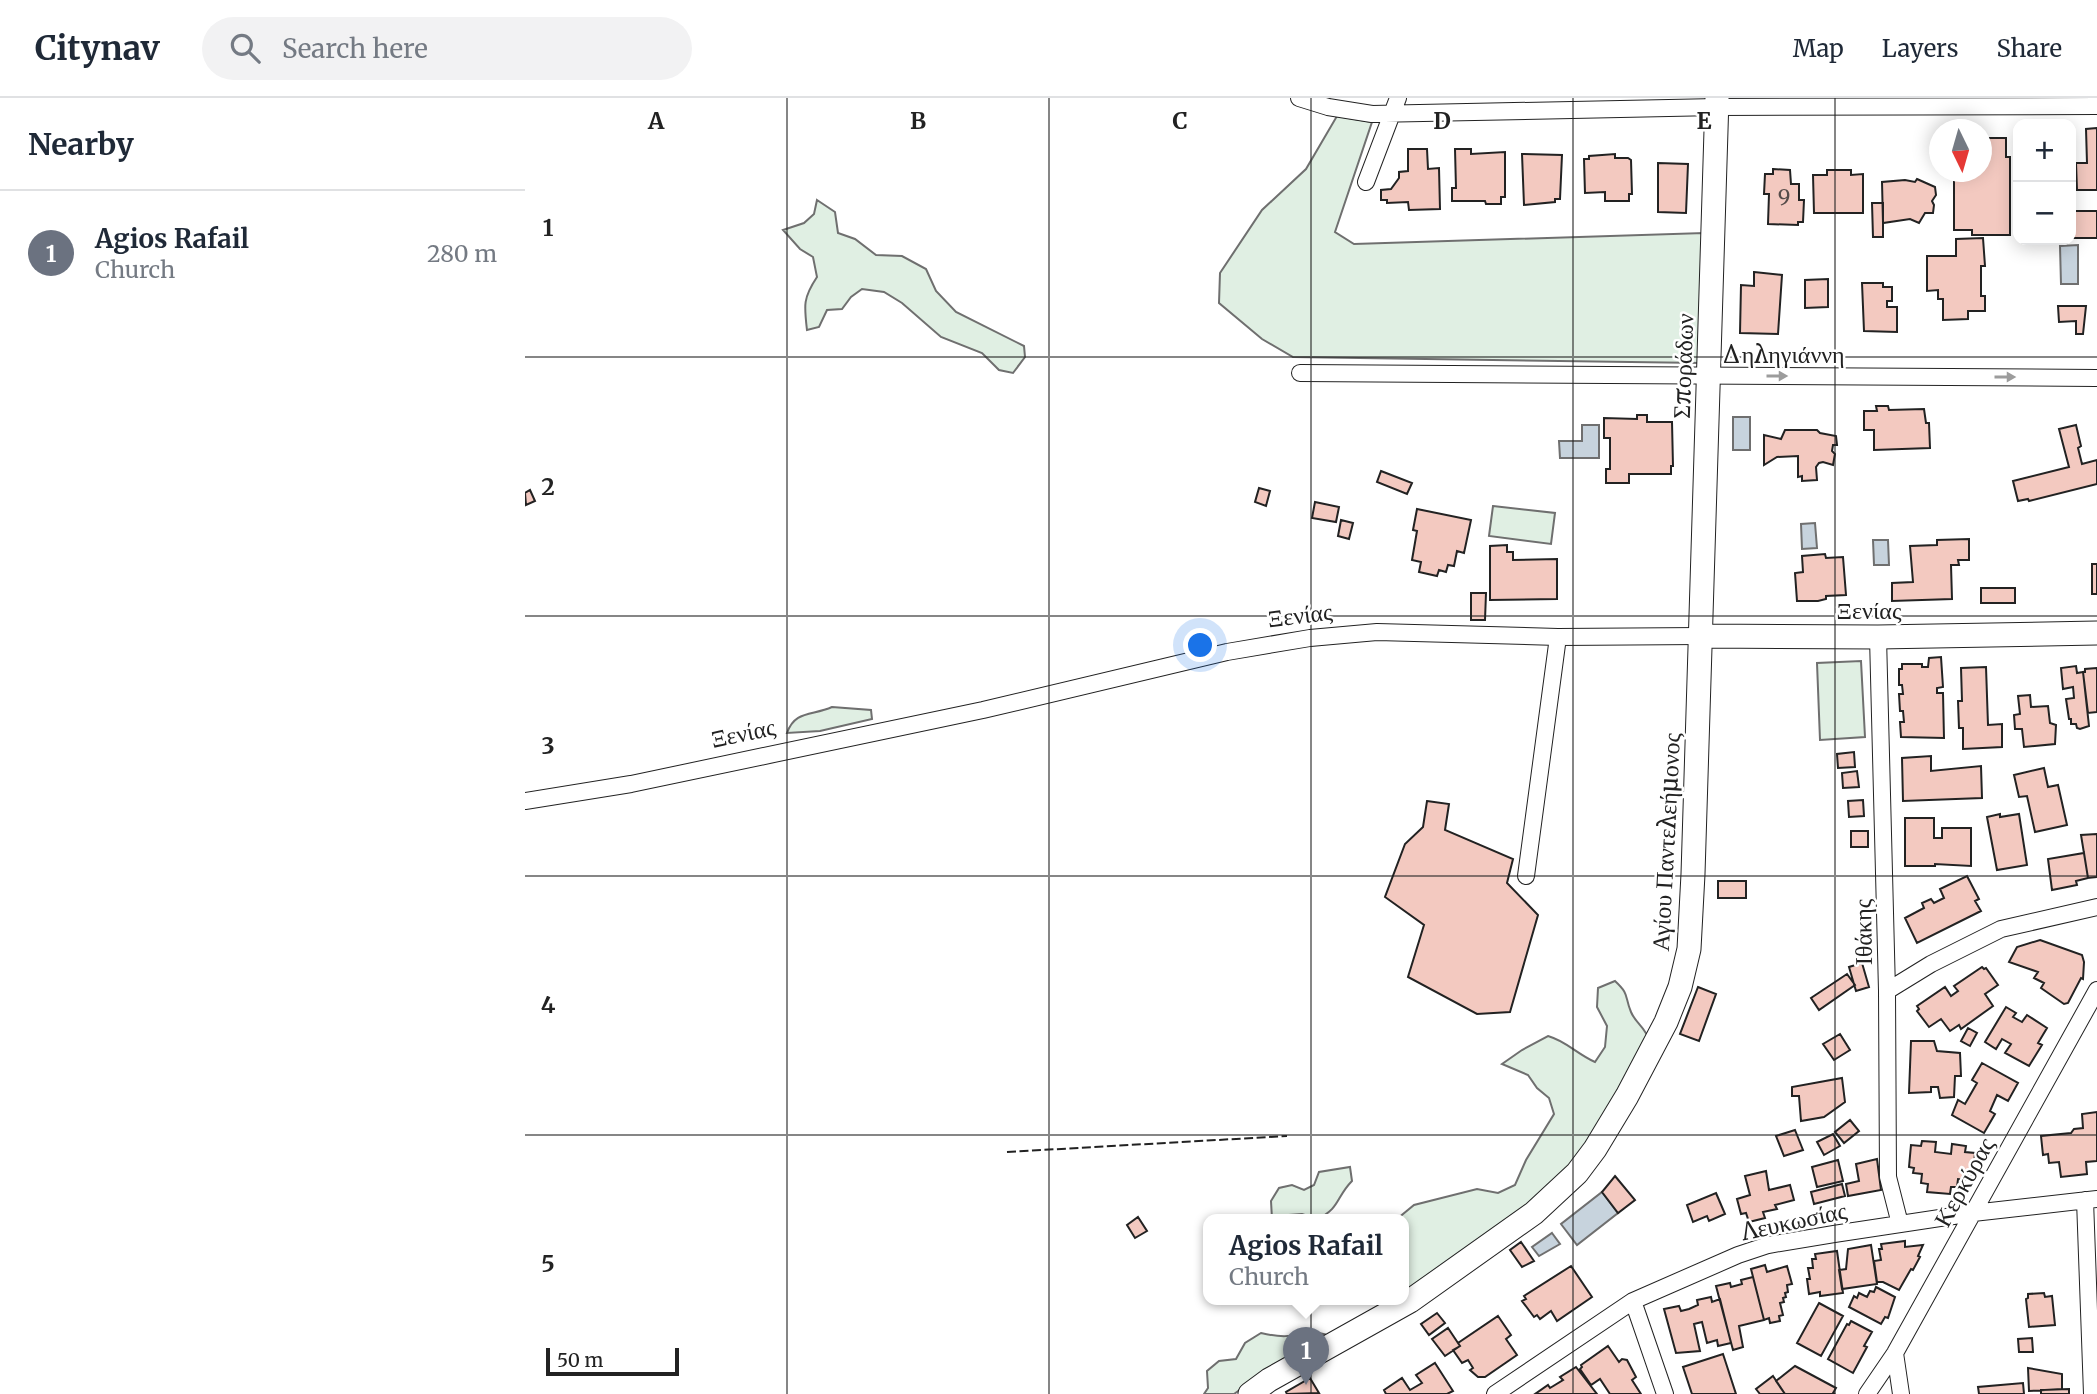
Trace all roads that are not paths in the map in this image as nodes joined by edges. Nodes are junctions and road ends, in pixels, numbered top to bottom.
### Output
1 (1299, 98) edge
2 (1398, 98) edge
3 (1717, 102) edge
4 (2097, 106) edge
5 (1392, 114) junction
6 (1366, 182) dead end
7 (1300, 373) dead end
8 (1709, 376) junction
9 (2097, 378) edge
10 (2097, 632) edge
11 (1701, 636) junction
12 (1558, 637) junction
13 (1878, 637) junction
14 (525, 801) edge
15 (1526, 876) dead end
16 (2097, 907) edge
17 (2097, 990) edge
18 (1887, 991) junction
19 (2091, 1200) edge
20 (1973, 1213) junction
21 (1900, 1224) junction
22 (1633, 1301) junction
23 (1409, 1302) edge
24 (1403, 1305) edge
25 (1895, 1353) junction
26 (1250, 1394) edge
27 (1495, 1394) edge
28 (1665, 1394) edge
29 (1867, 1394) edge
30 (1901, 1394) edge
31 (2092, 1394) edge

1 - 5 street
2 - 5 street
3 - 4 street
3 - 5 street
3 - 8 street, Σποράδων
5 - 6 street
7 - 8 street, Δηληγιάννη
8 -> 9 street, Δηληγιάννη
8 - 11 street, Σποράδων
10 - 13 street, Ξενίας
11 - 12 street, Ξενίας
11 - 13 street, Ξενίας
11 - 23 street, Αγίου Παντελεήμονος
12 - 14 street, Ξενίας
12 - 15 street
13 - 18 street, Ιθάκης
16 - 18 street
17 - 20 street, Κερκύρας
18 - 21 street, Ιθάκης
19 - 20 street, Λευκωσίας
19 - 31 street
20 - 21 street, Λευκωσίας
20 - 25 street, Κερκύρας
21 - 22 street, Λευκωσίας
22 - 27 street, Λευκωσίας
22 - 28 street
24 - 26 street, Αγίου Παντελεήμονος
25 - 29 street, Κερκύρας
25 - 30 street

